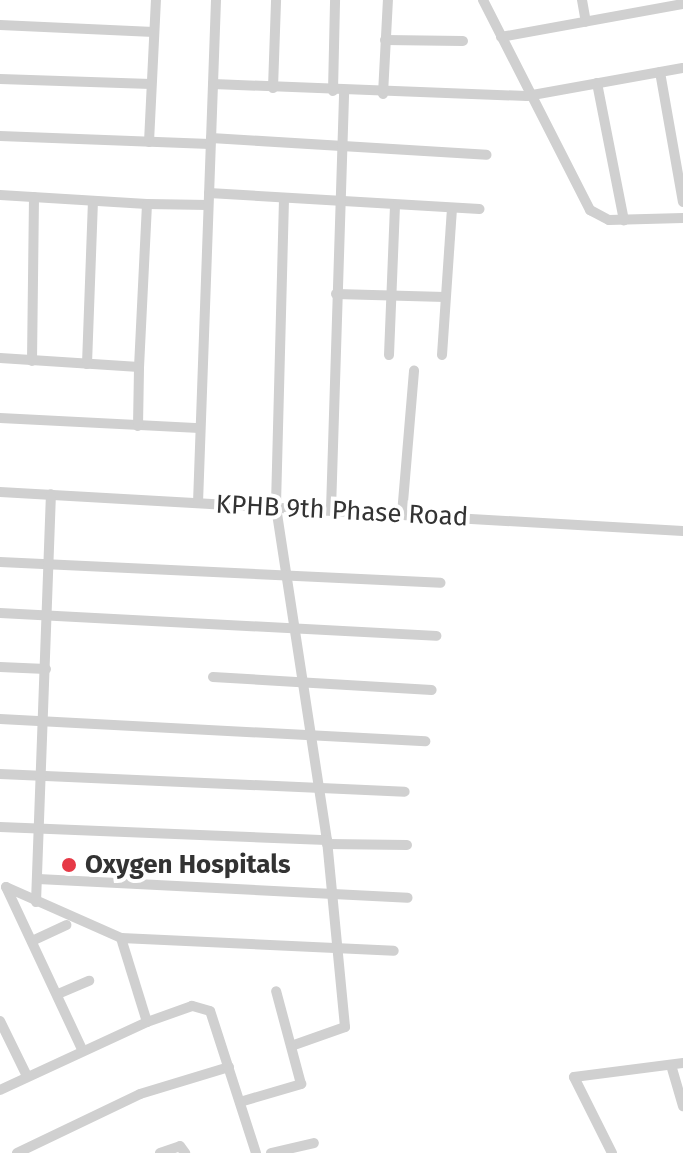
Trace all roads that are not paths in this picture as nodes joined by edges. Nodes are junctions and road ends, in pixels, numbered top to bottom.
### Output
1 (156, 0) edge
2 (216, 0) edge
3 (276, 0) edge
4 (335, 0) edge
5 (388, 0) edge
6 (483, 0) edge
7 (582, 0) edge
8 (683, 4) edge
9 (586, 22) junction
10 (0, 25) edge
11 (154, 32) junction
12 (501, 37) junction
13 (385, 40) junction
14 (463, 41) dead end
15 (683, 68) edge
16 (660, 72) junction
17 (0, 79) edge
18 (597, 83) junction
19 (151, 84) junction
20 (213, 84) junction
21 (273, 88) junction
22 (338, 92) junction
23 (383, 94) junction
24 (527, 96) junction
25 (0, 136) edge
26 (210, 141) junction
27 (149, 142) junction
28 (341, 147) junction
29 (486, 155) dead end
30 (0, 195) edge
31 (34, 197) junction
32 (208, 199) junction
33 (284, 199) junction
34 (93, 201) junction
35 (339, 202) junction
36 (683, 202) edge
37 (147, 204) junction
38 (395, 206) junction
39 (452, 208) junction
40 (480, 209) dead end
41 (683, 218) edge
42 (624, 220) junction
43 (336, 294) junction
44 (390, 296) junction
45 (445, 297) junction
46 (389, 355) dead end
47 (442, 355) dead end
48 (0, 358) edge
49 (32, 361) junction
50 (87, 364) junction
51 (139, 367) junction
52 (414, 370) dead end
53 (0, 418) edge
54 (138, 426) junction
55 (200, 428) junction
56 (0, 492) edge
57 (51, 494) junction
58 (198, 503) junction
59 (276, 507) junction
60 (331, 510) junction
61 (402, 514) junction
62 (683, 531) edge
63 (0, 562) edge
64 (48, 564) junction
65 (283, 577) junction
66 (441, 583) dead end
67 (0, 613) edge
68 (47, 616) junction
69 (294, 630) junction
70 (436, 636) dead end
71 (0, 667) edge
72 (46, 669) junction
73 (213, 677) dead end
74 (299, 683) junction
75 (432, 690) dead end
76 (0, 719) edge
77 (45, 721) junction
78 (308, 732) junction
79 (425, 741) dead end
80 (0, 774) edge
81 (43, 776) junction
82 (317, 786) junction
83 (405, 792) dead end
84 (0, 827) edge
85 (41, 827) junction
86 (327, 842) junction
87 (407, 845) dead end
88 (38, 879) junction
89 (3, 886) edge
90 (331, 893) junction
91 (408, 898) dead end
92 (36, 902) junction
93 (66, 925) dead end
94 (121, 938) junction
95 (32, 941) junction
96 (338, 947) junction
97 (394, 951) dead end
98 (89, 981) dead end
99 (276, 991) dead end
100 (58, 994) junction
101 (147, 1022) junction
102 (0, 1023) edge
103 (291, 1046) junction
104 (82, 1049) junction
105 (683, 1063) edge
106 (671, 1065) junction
107 (229, 1067) junction
108 (27, 1076) junction
109 (0, 1090) edge
110 (240, 1102) junction
111 (683, 1106) edge
112 (314, 1143) dead end
113 (17, 1153) edge
114 (160, 1153) edge
115 (185, 1153) edge
116 (256, 1153) edge
117 (271, 1153) edge
118 (612, 1153) edge

1 - 11 street
2 - 20 street
3 - 21 street
4 - 22 street
5 - 13 street
6 - 12 street
7 - 9 street
8 - 9 street
9 - 12 street
10 - 11 street
11 - 19 street
12 - 24 street
13 - 14 street
13 - 23 street
15 - 16 street
16 - 18 street
16 - 36 street
17 - 19 street
18 - 24 street
18 - 42 street
19 - 27 street
20 - 21 street
20 - 26 street
21 - 22 street
22 - 23 street
22 - 28 street
23 - 24 street
24 - 42 street
25 - 27 street
26 - 27 street
26 - 28 street
26 - 32 street
28 - 29 street
28 - 35 street
30 - 31 street
31 - 34 street
31 - 49 street
32 - 33 street
32 - 37 street
32 - 55 street
33 - 35 street
33 - 59 street
34 - 37 street
34 - 50 street
35 - 38 street
35 - 43 street
37 - 51 street
38 - 39 street
38 - 44 street
39 - 40 street
39 - 45 street
41 - 42 street
43 - 44 street
43 - 60 street
44 - 45 street
44 - 46 street
45 - 47 street
48 - 49 street
49 - 50 street
50 - 51 street
51 - 54 street
52 - 61 street
53 - 54 street
54 - 55 street
55 - 58 street
56 - 57 street, KPHB 9th Phase Road
57 - 58 street, KPHB 9th Phase Road
57 - 64 street
58 - 59 street, KPHB 9th Phase Road
59 - 60 street, KPHB 9th Phase Road
59 - 65 street
60 - 61 street, KPHB 9th Phase Road
61 - 62 street, KPHB 9th Phase Road
63 - 64 street
64 - 65 street
64 - 68 street
65 - 66 street
65 - 69 street
67 - 68 street
68 - 69 street
68 - 72 street
69 - 70 street
69 - 74 street
71 - 72 street
72 - 77 street
73 - 74 street
74 - 75 street
74 - 78 street
76 - 77 street
77 - 78 street
77 - 81 street
78 - 79 street
78 - 82 street
80 - 81 street
81 - 82 street
81 - 85 street
82 - 83 street
82 - 86 street
84 - 85 street
85 - 86 street
85 - 88 street
86 - 87 street
86 - 90 street
88 - 90 street
88 - 92 street
89 - 92 street
89 - 95 street
90 - 91 street
90 - 96 street
92 - 94 street
93 - 95 street
94 - 96 street
94 - 101 street
95 - 100 street
96 - 97 street
96 - 103 street
98 - 100 street
99 - 103 street
100 - 104 street
101 - 104 street
101 - 107 street
102 - 108 street
103 - 110 street
104 - 108 street
105 - 106 street
106 - 111 street
106 - 118 street
107 - 110 street
107 - 113 street
108 - 109 street
110 - 116 street
112 - 117 street
114 - 115 street

